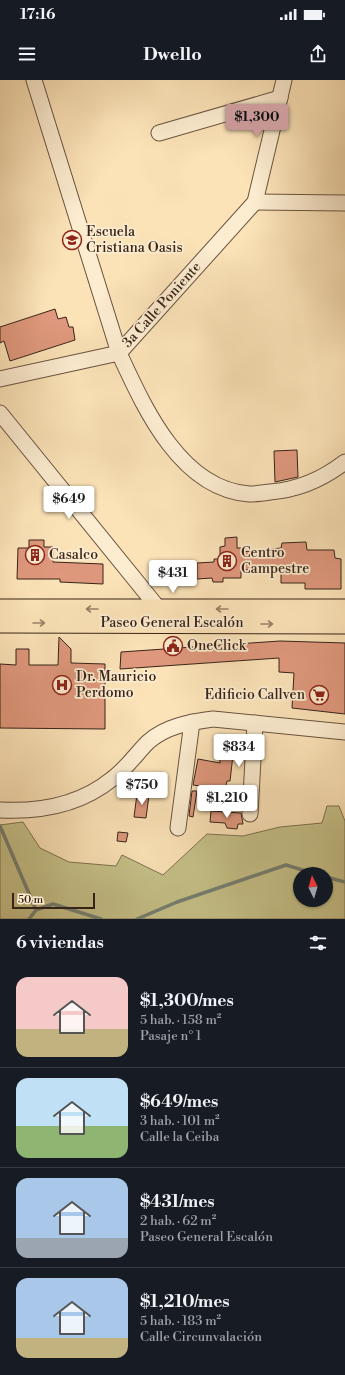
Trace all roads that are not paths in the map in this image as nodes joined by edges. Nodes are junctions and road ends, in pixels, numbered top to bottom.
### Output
1 (34, 80) edge
2 (284, 80) edge
3 (280, 98) junction
4 (159, 133) dead end
5 (255, 202) junction
6 (345, 203) edge
7 (119, 353) junction
8 (0, 379) edge
9 (0, 413) edge
10 (345, 462) edge
11 (0, 609) edge
12 (159, 609) junction
13 (345, 609) edge
14 (0, 622) edge
15 (345, 624) edge
16 (192, 722) junction
17 (255, 723) junction
18 (345, 732) edge
19 (0, 810) edge
20 (250, 814) dead end
21 (178, 828) dead end

1 - 7 street
2 - 3 street
3 - 4 street
3 - 5 street
5 - 6 street
5 - 7 street, 3a Calle Poniente
7 - 8 street, 3a Calle Poniente
7 - 10 street
9 - 12 street
12 -> 11 main road, Paseo General Escalón
13 -> 12 main road, Paseo General Escalón
14 -> 15 main road, Paseo General Escalón
16 - 17 street
16 - 19 street
16 - 21 street
17 - 18 street
17 - 20 street

